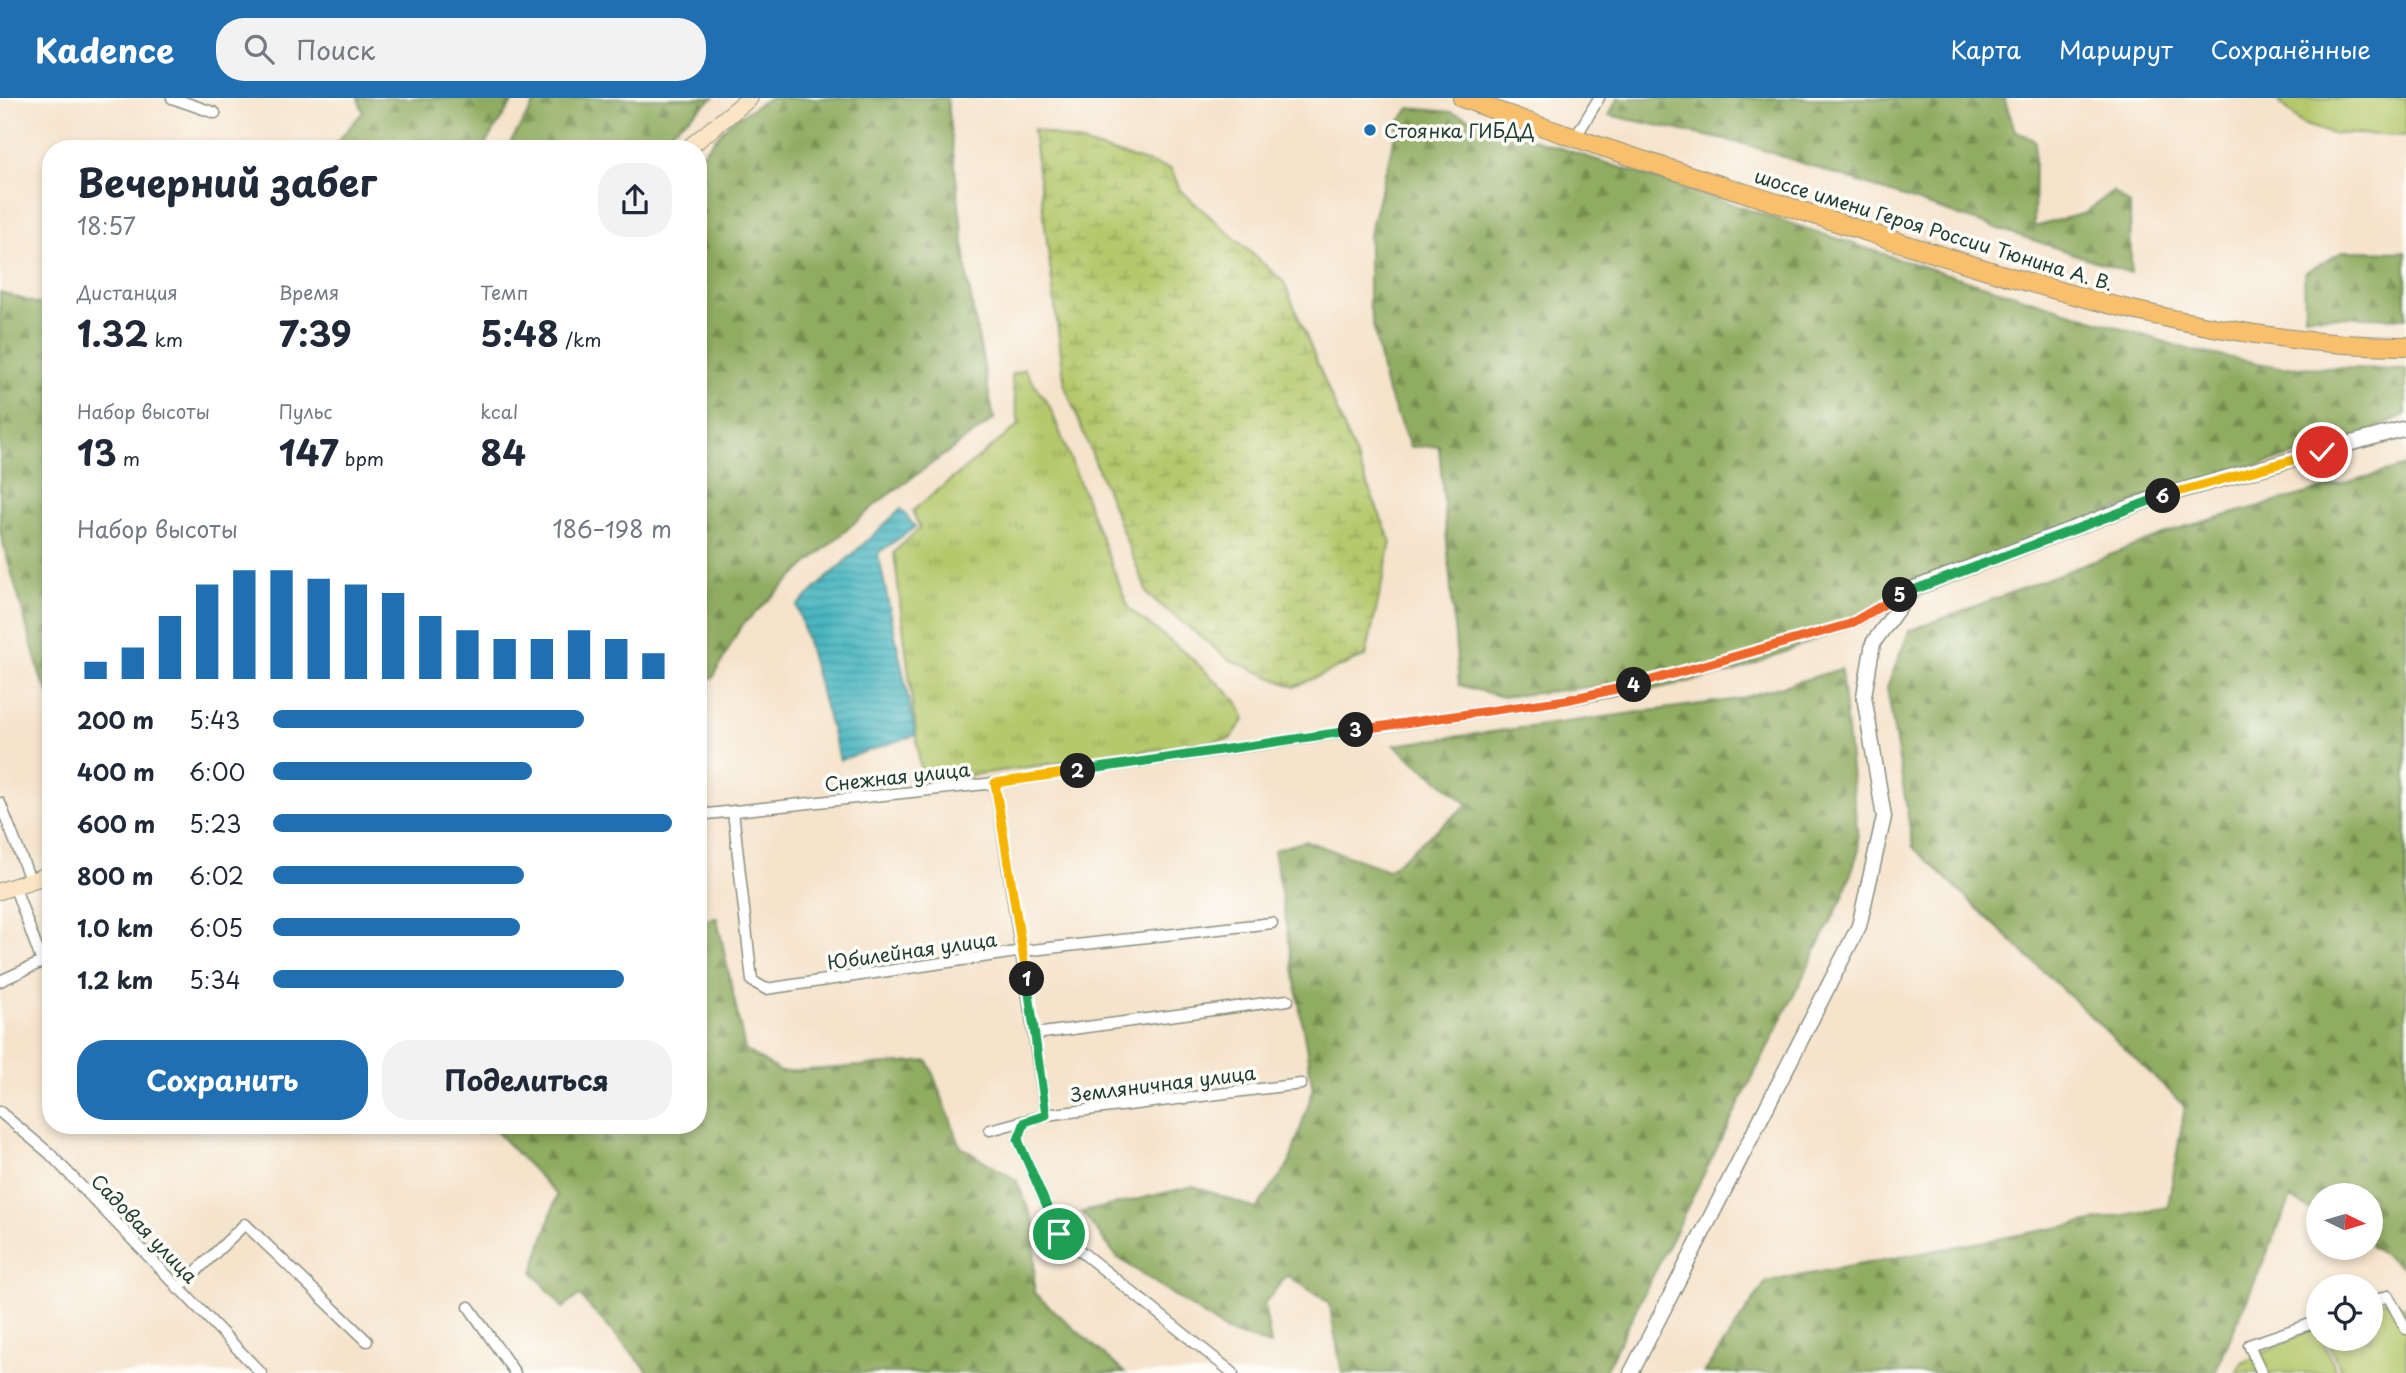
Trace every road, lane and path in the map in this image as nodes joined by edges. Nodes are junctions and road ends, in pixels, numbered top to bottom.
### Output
1 (172, 98) edge
2 (750, 98) edge
3 (1462, 98) edge
4 (1599, 98) edge
5 (215, 113) dead end
6 (1576, 138) junction
7 (698, 140) edge
8 (2406, 346) edge
9 (2406, 428) edge
10 (1912, 589) junction
11 (995, 783) junction
12 (0, 803) edge
13 (733, 811) junction
14 (707, 815) edge
15 (42, 878) edge
16 (31, 882) junction
17 (7, 889) edge
18 (1272, 923) dead end
19 (42, 951) edge
20 (1023, 951) junction
21 (42, 962) edge
22 (0, 981) edge
23 (1288, 1000) dead end
24 (1035, 1034) junction
25 (1301, 1084) dead end
26 (0, 1112) edge
27 (1046, 1115) junction
28 (1025, 1122) junction
29 (990, 1130) dead end
30 (178, 1289) junction
31 (2383, 1298) edge
32 (469, 1307) dead end
33 (2306, 1325) edge
34 (2406, 1329) edge
35 (367, 1341) dead end
36 (261, 1373) edge
37 (515, 1373) edge
38 (1233, 1373) edge
39 (1631, 1373) edge
40 (2262, 1373) edge

1 - 5 street
2 - 7 main road
3 - 6 main road, шоссе имени Героя России Тюнина А. В.
4 - 6 street
6 - 8 main road, шоссе имени Героя России Тюнина А. В.
9 - 10 street
10 - 11 street, Снежная улица
10 - 39 street
11 - 13 street, Снежная улица
11 - 20 street
12 - 16 street
13 - 14 street, Снежная улица
13 - 20 street, Юбилейная улица
15 - 16 main road
16 - 17 main road
17 - 19 street
18 - 20 street, Юбилейная улица
20 - 24 street
21 - 22 street
23 - 24 street
24 - 27 street
25 - 27 street, Земляничная улица
26 - 30 street, Садовая улица
27 - 28 street, Земляничная улица
28 - 29 street, Земляничная улица
28 - 38 street
30 - 35 street
30 - 36 street, Садовая улица
31 - 34 street
32 - 37 street
33 - 40 street

